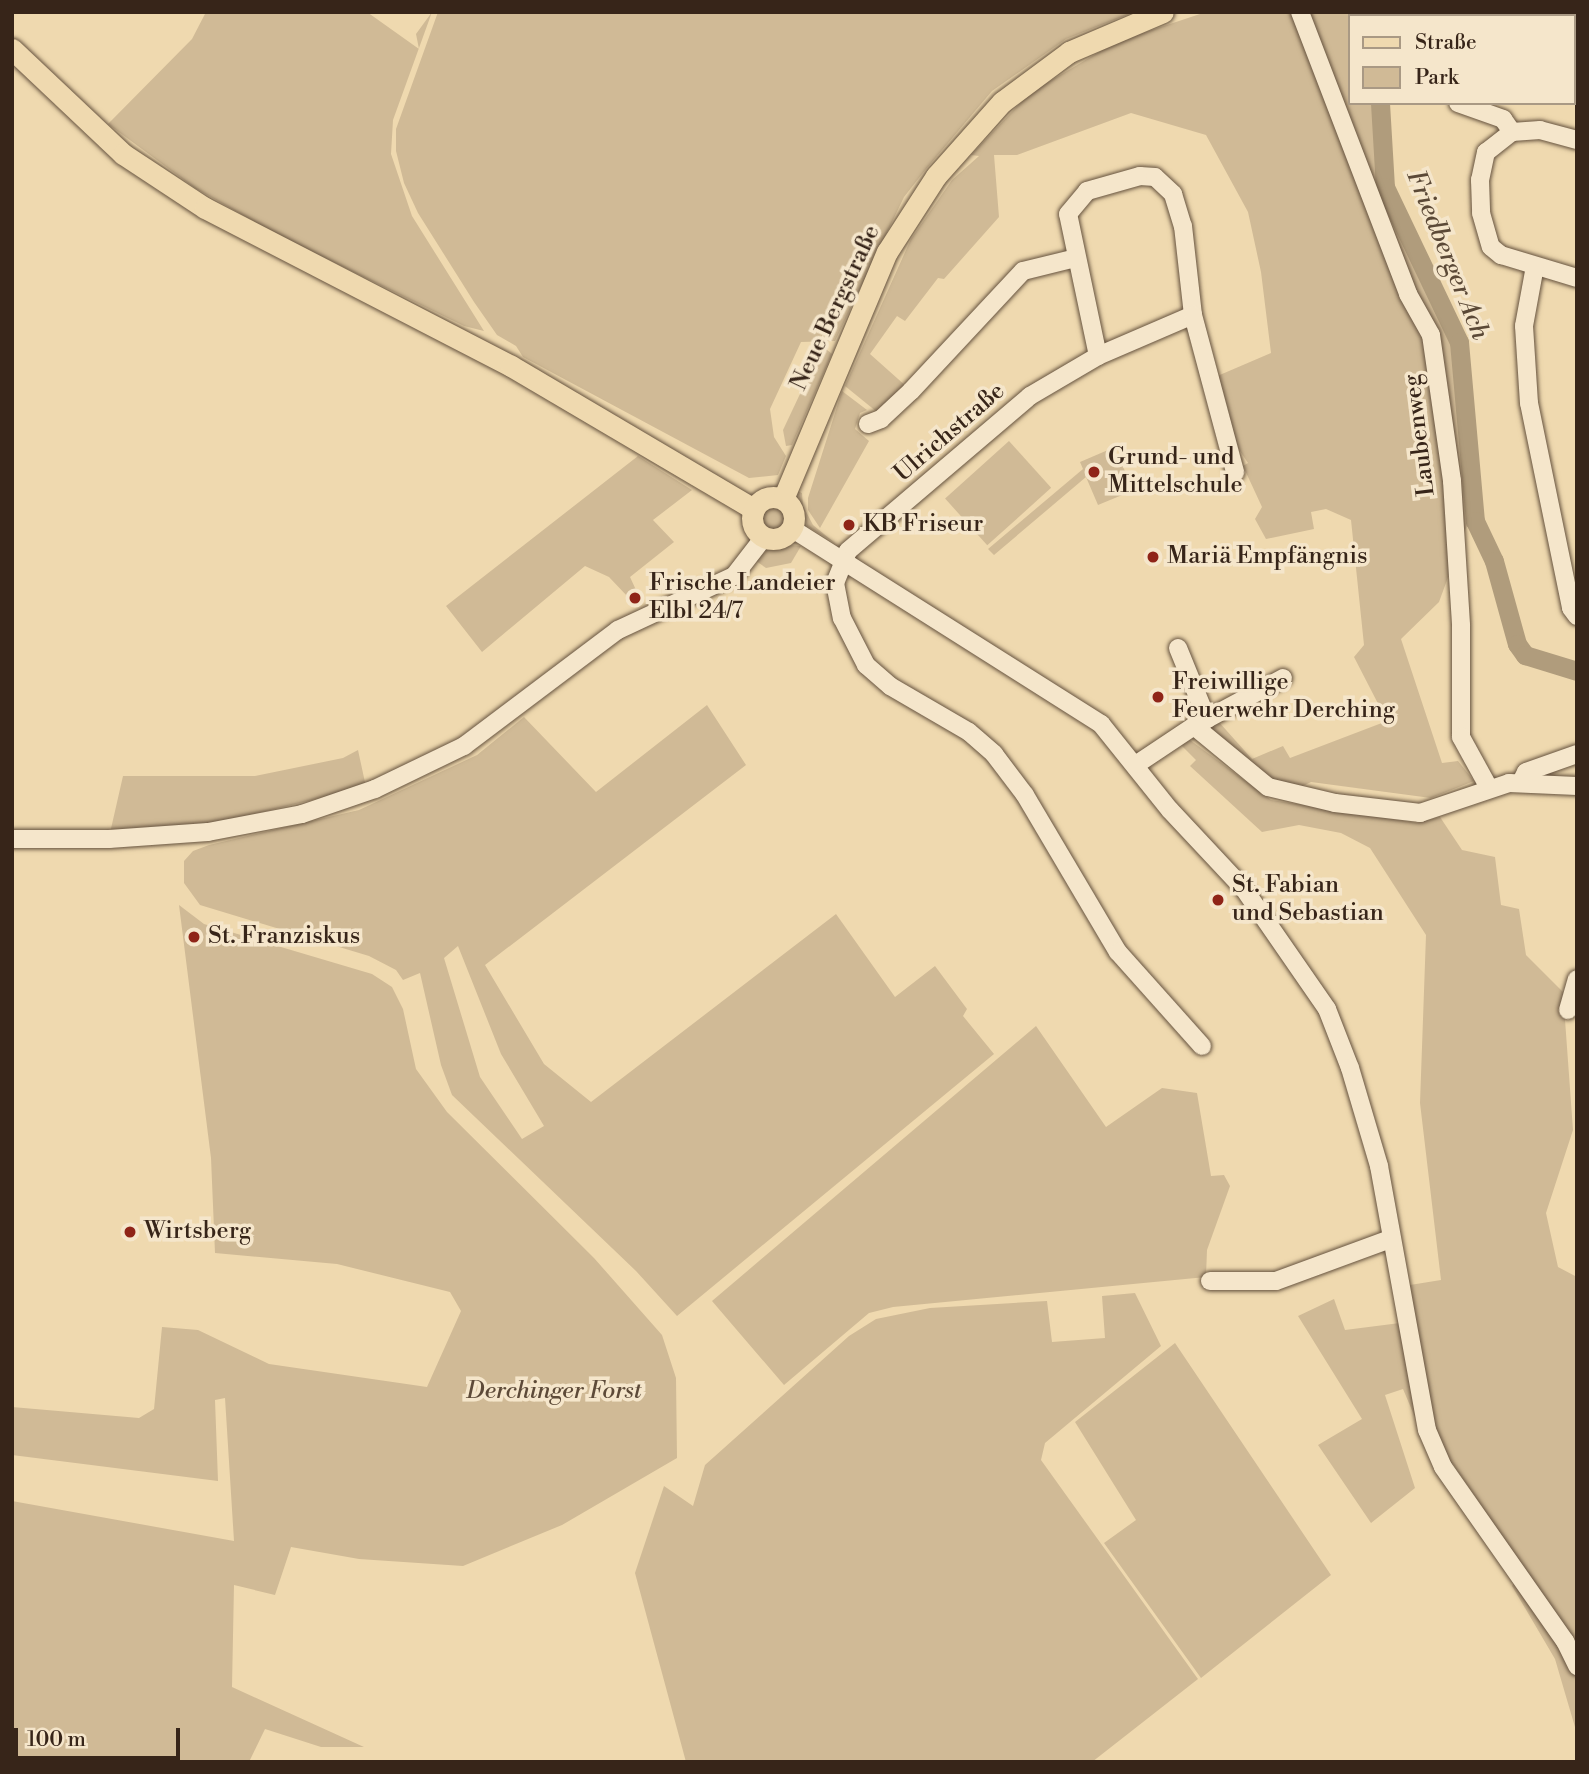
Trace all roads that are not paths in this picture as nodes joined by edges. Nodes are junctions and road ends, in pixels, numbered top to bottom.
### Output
1 (1163, 12) edge
2 (1300, 12) edge
3 (12, 49) edge
4 (1464, 105) edge
5 (1512, 132) junction
6 (1577, 140) edge
7 (1076, 258) junction
8 (1535, 266) junction
9 (1577, 278) edge
10 (1192, 315) junction
11 (1098, 356) junction
12 (868, 424) dead end
13 (1235, 472) dead end
14 (783, 499) junction
15 (754, 509) junction
16 (791, 528) junction
17 (764, 537) junction
18 (843, 559) junction
19 (1577, 616) edge
20 (1178, 648) dead end
21 (1283, 678) dead end
22 (1200, 723) junction
23 (1577, 754) edge
24 (1137, 764) junction
25 (1521, 782) junction
26 (1577, 786) edge
27 (1489, 788) junction
28 (12, 839) edge
29 (1577, 979) edge
30 (1568, 1010) dead end
31 (1202, 1046) dead end
32 (1390, 1239) junction
33 (1210, 1281) dead end
34 (1577, 1666) edge

1 - 14 main road, Neue Bergstraße
2 - 27 street, Laubenweg
3 - 15 main road
4 - 5 street
5 - 6 street
5 - 8 street
7 - 10 street
7 - 11 street
7 - 12 street
8 - 9 street
8 - 19 street
10 - 11 street, Ulrichstraße
10 - 13 street
11 - 18 street, Ulrichstraße
14 - 15 main road
14 - 16 main road
15 - 17 main road
16 - 17 main road
16 - 18 street
17 - 28 street
18 - 24 street
18 - 31 street
20 - 22 street
21 - 22 street
22 - 24 street
22 - 27 street
23 - 25 street
24 - 32 street
25 - 26 street
25 - 27 street
29 - 30 street
32 - 33 street
32 - 34 street

